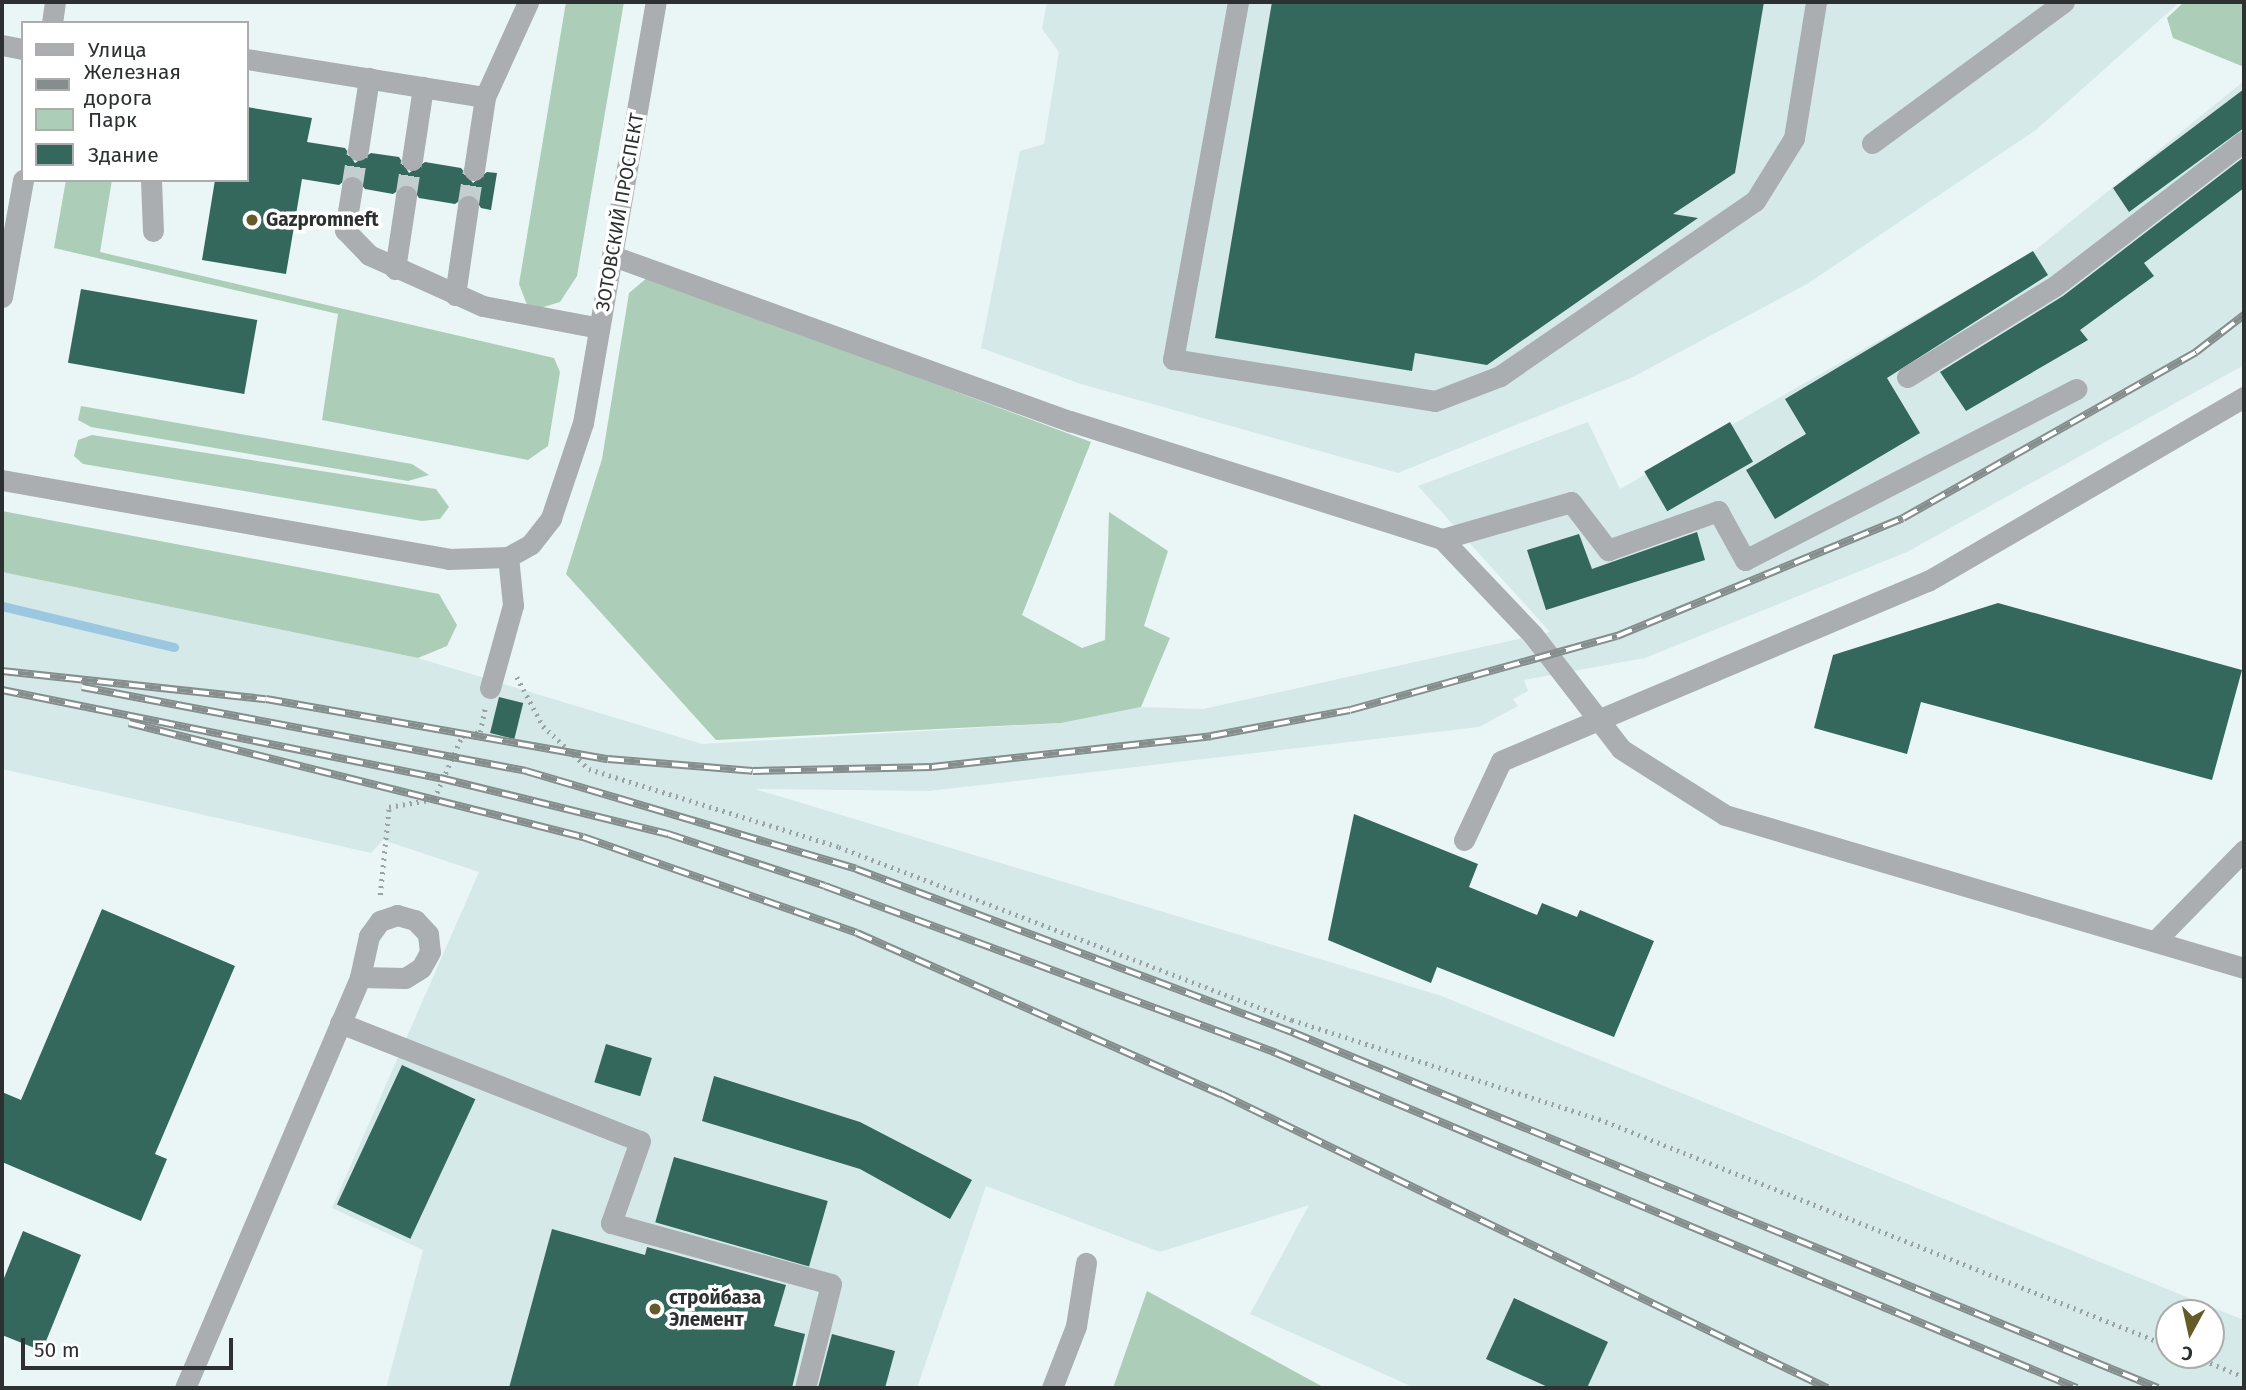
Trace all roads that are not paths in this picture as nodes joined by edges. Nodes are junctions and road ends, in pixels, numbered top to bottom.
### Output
1 (55, 2) edge
2 (528, 2) edge
3 (656, 2) edge
4 (1238, 2) edge
5 (1816, 2) edge
6 (2064, 2) edge
7 (52, 21) edge
8 (2, 45) edge
9 (21, 49) edge
10 (248, 59) edge
11 (369, 78) junction
12 (423, 87) junction
13 (485, 97) junction
14 (2244, 141) edge
15 (1872, 143) dead end
16 (358, 150) tunnel mouth
17 (412, 160) tunnel mouth
18 (474, 170) tunnel mouth
19 (23, 182) edge
20 (151, 182) edge
21 (352, 187) tunnel mouth
22 (406, 196) tunnel mouth
23 (468, 206) tunnel mouth
24 (153, 231) dead end
25 (613, 256) junction
26 (395, 269) junction
27 (455, 295) junction
28 (2, 298) edge
29 (599, 328) junction
30 (1907, 377) dead end
31 (2076, 389) dead end
32 (2244, 397) edge
33 (2, 480) edge
34 (1442, 539) junction
35 (508, 557) junction
36 (490, 688) road end
37 (1597, 718) junction
38 (1464, 840) dead end
39 (2244, 849) edge
40 (2156, 940) junction
41 (2244, 968) edge
42 (360, 977) junction
43 (340, 1023) junction
44 (1086, 1264) dead end
45 (185, 1388) edge
46 (805, 1388) edge
47 (1052, 1388) edge

1 - 7 street
2 - 13 street
3 - 25 street, ЗОТОВСКИЙ ПРОСПЕКТ
4 - 5 street
6 - 15 street
8 - 9 street
10 - 11 street
11 - 12 street
11 - 16 street
12 - 13 street
12 - 17 street
13 - 18 street
14 - 30 street
19 - 28 street
20 - 24 street
21 - 26 street
22 - 26 street
23 - 27 street
25 - 29 street, ЗОТОВСКИЙ ПРОСПЕКТ
25 - 34 street
26 - 27 street
27 - 29 street
29 - 35 street, ЗОТОВСКИЙ ПРОСПЕКТ
31 - 34 street
32 - 37 street
33 - 35 street
34 - 37 street
35 - 36 street
37 - 38 street
37 - 40 street
39 - 40 street
40 - 41 street
42 - 42 street
42 - 43 street
43 - 45 street
43 - 46 street
44 - 47 street

